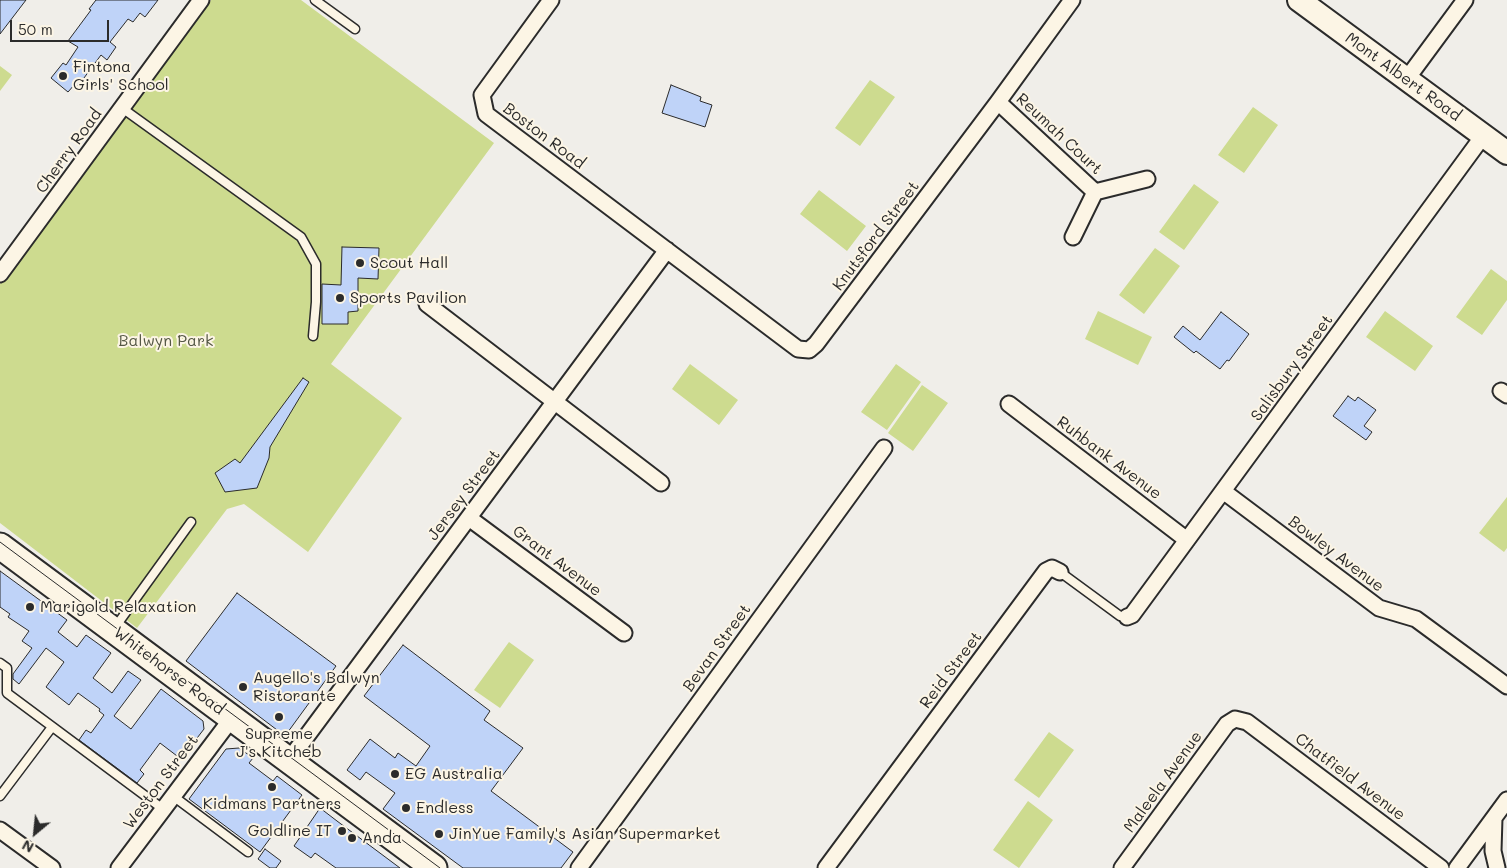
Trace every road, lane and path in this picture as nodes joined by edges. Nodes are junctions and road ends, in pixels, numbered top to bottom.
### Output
1 (201, 0) edge
2 (315, 0) edge
3 (551, 0) edge
4 (1072, 0) edge
5 (1299, 0) edge
6 (1465, 0) edge
7 (355, 29) dead end
8 (1406, 80) junction
9 (998, 102) junction
10 (122, 108) junction
11 (1483, 136) junction
12 (1507, 153) edge
13 (1147, 179) dead end
14 (1095, 192) junction
15 (1073, 237) dead end
16 (667, 250) junction
17 (0, 274) edge
18 (427, 304) dead end
19 (313, 336) dead end
20 (555, 401) junction
21 (1009, 404) dead end
22 (884, 448) dead end
23 (661, 483) dead end
24 (1222, 492) junction
25 (469, 518) junction
26 (191, 522) dead end
27 (1187, 540) junction
28 (0, 546) edge
29 (1060, 572) joint
30 (1126, 617) joint
31 (113, 630) junction
32 (624, 633) dead end
33 (0, 663) edge
34 (1507, 686) edge
35 (232, 718) junction
36 (1235, 719) joint
37 (52, 727) junction
38 (289, 760) junction
39 (0, 796) edge
40 (173, 796) junction
41 (1507, 800) edge
42 (163, 809) junction
43 (1494, 818) junction
44 (3, 838) edge
45 (248, 852) dead end
46 (52, 868) edge
47 (119, 868) edge
48 (434, 868) edge
49 (579, 868) edge
50 (826, 868) edge
51 (1122, 868) edge
52 (1441, 868) edge
53 (1457, 868) edge
54 (1497, 868) edge

1 - 10 street, Cherry Road
2 - 7 lane
3 - 16 street, Boston Road
4 - 9 street, Knutsford Street
5 - 8 main road, Mont Albert Road
6 - 8 street
8 - 11 main road, Mont Albert Road
9 - 14 street, Reumah Court
9 - 16 street, Knutsford Street
10 - 17 street, Cherry Road
10 - 19 lane
11 - 12 main road, Mont Albert Road
11 - 24 street, Salisbury Street
13 - 14 street, Reumah Court
14 - 15 street, Reumah Court
16 - 20 street, Jersey Street
18 - 20 street
20 - 23 street
20 - 25 street, Jersey Street
21 - 27 street, Ruhbank Avenue
22 - 49 street, Bevan Street
24 - 27 street, Salisbury Street
24 - 34 street, Bowley Avenue
25 - 32 street, Grant Avenue
25 - 38 street, Jersey Street
26 - 31 lane
27 - 30 street, Salisbury Street
28 - 31 main road, Whitehorse Road
29 - 30 lane, Reid Street
29 - 50 street, Reid Street
31 - 35 main road, Whitehorse Road
33 - 37 lane
35 - 38 main road, Whitehorse Road
35 - 40 street, Weston Street
36 - 51 street, Maleela Avenue
36 - 52 street, Chatfield Avenue
37 - 39 lane
37 - 42 lane
38 - 48 main road, Whitehorse Road
40 - 42 street, Weston Street
40 - 45 lane
41 - 43 street
42 - 47 street, Weston Street
43 - 53 street
43 - 54 street
44 - 46 street

